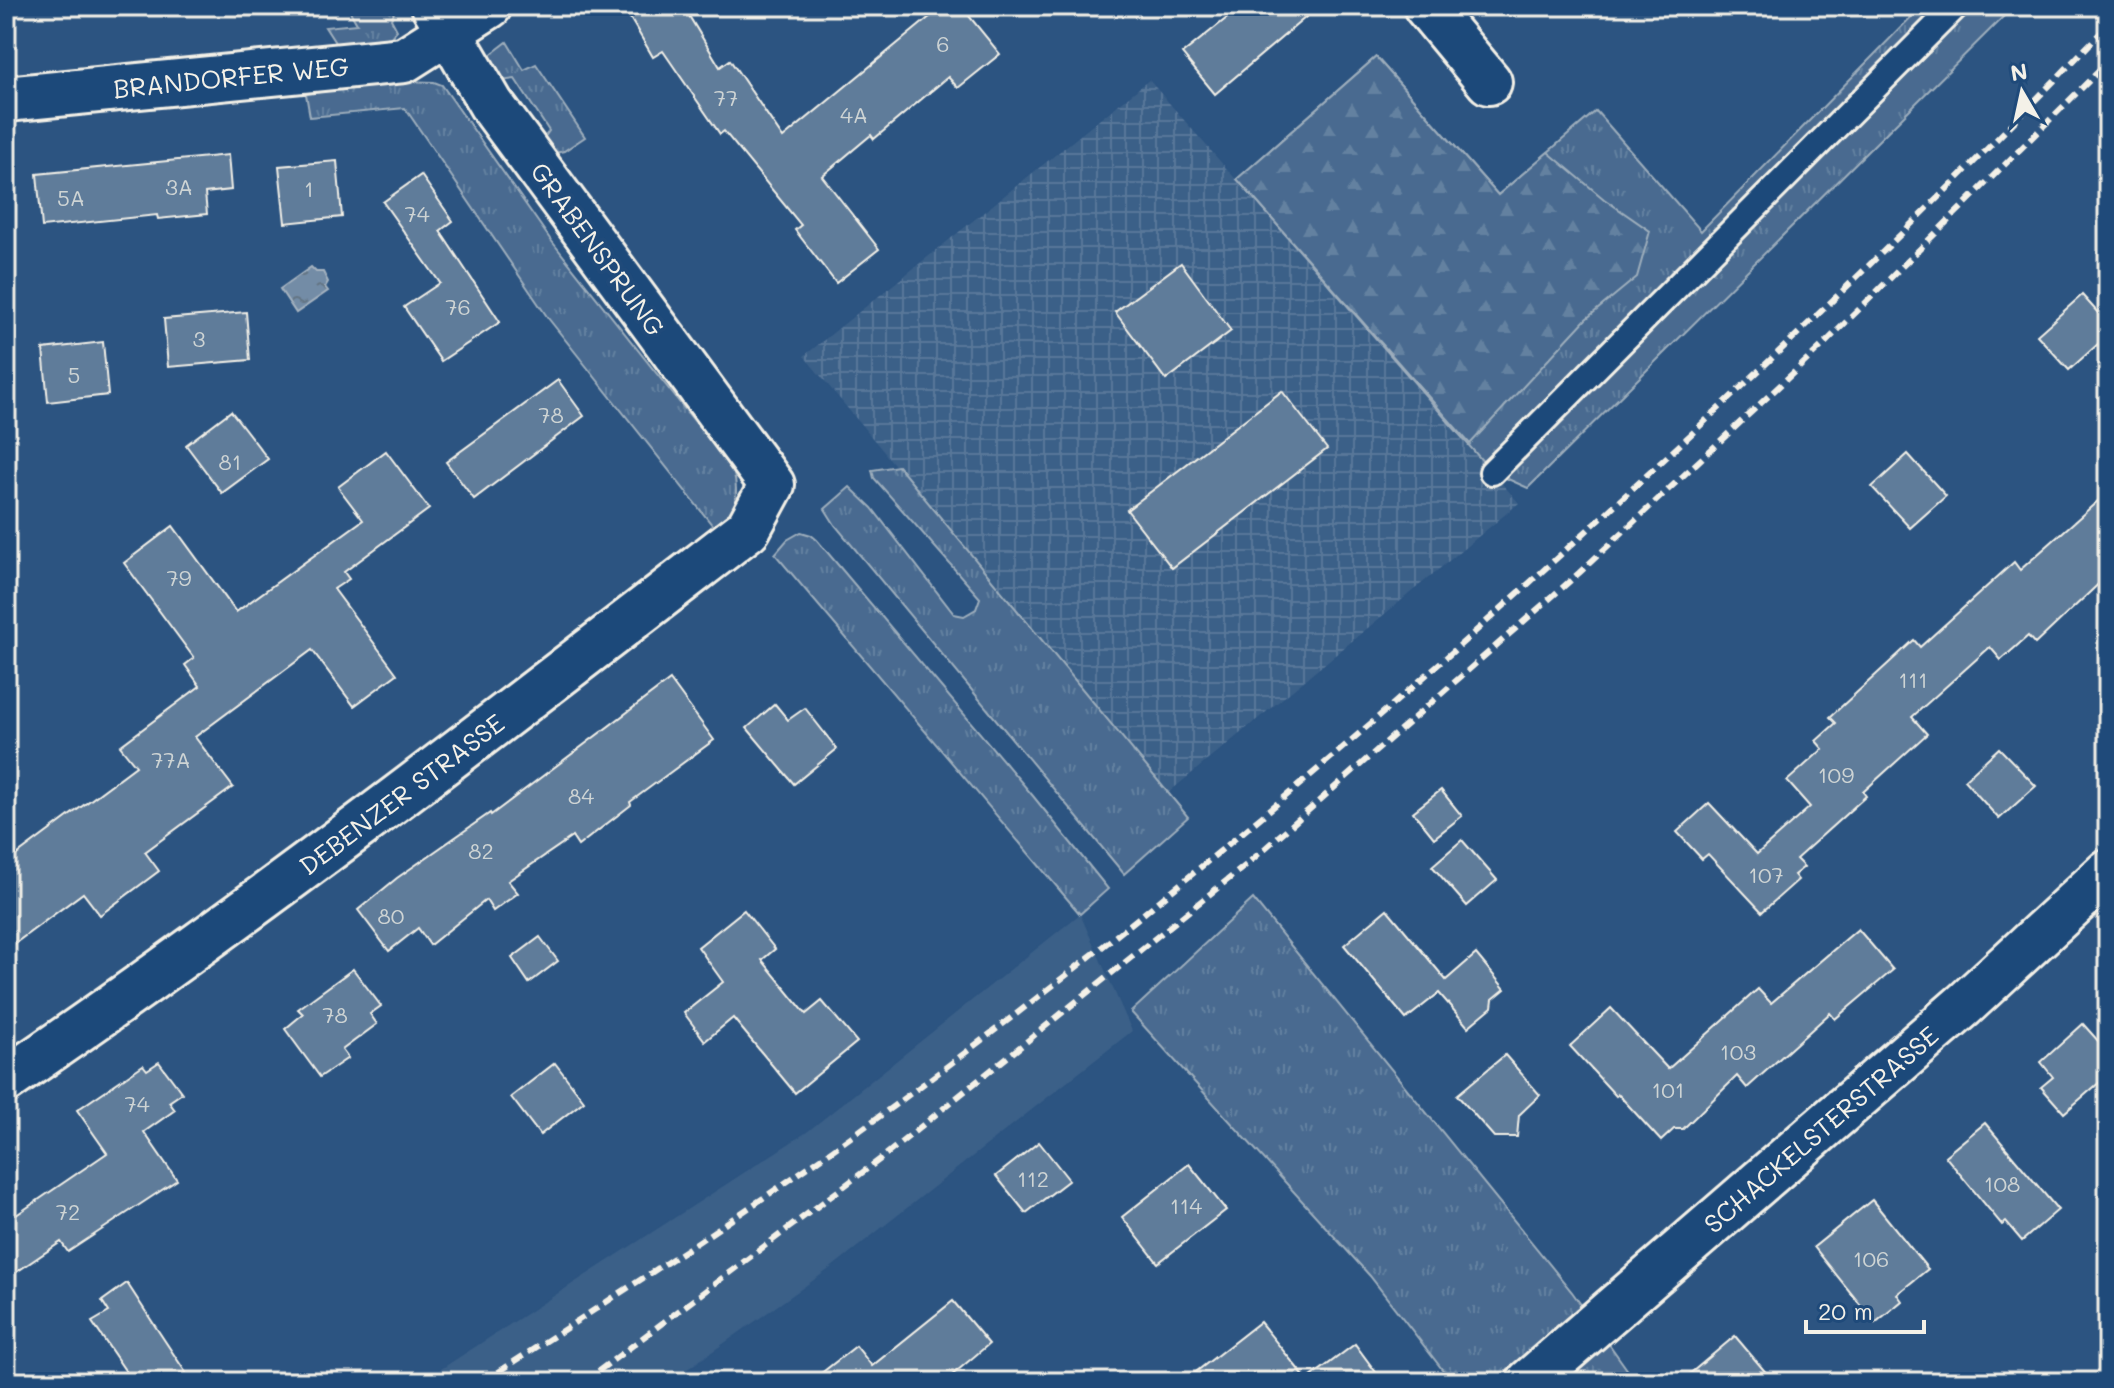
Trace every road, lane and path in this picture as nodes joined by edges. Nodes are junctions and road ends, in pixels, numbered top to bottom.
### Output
1 (489, 6) edge
2 (1426, 6) edge
3 (1956, 6) edge
4 (441, 18) edge
5 (1489, 82) dead end
6 (6, 99) edge
7 (1492, 472) dead end
8 (772, 485) joint
9 (2108, 872) edge
10 (6, 1080) edge
11 (1529, 1382) edge

1 - 4 street, BRANDORFER WEG
2 - 5 street
3 - 7 lane
4 - 6 street, BRANDORFER WEG
4 - 8 street, GRABENSPRUNG
8 - 10 street, DEBENZER STRASSE
9 - 11 street, SCHACKELSTERSTRASSE

